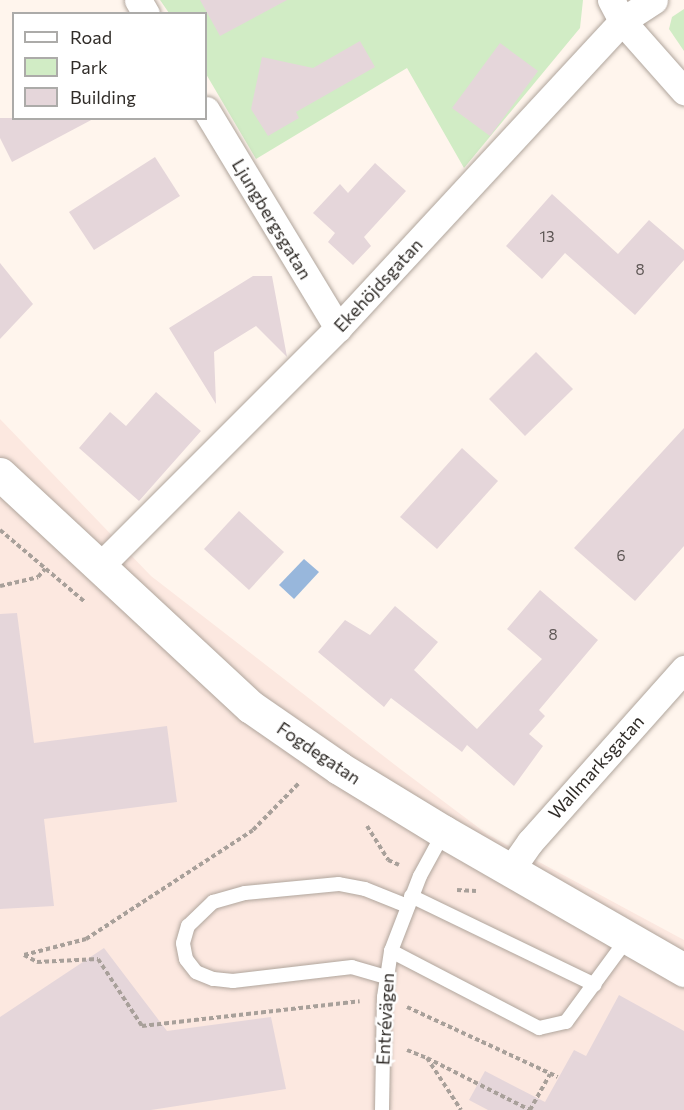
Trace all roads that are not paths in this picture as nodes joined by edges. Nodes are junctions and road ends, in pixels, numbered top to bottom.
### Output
1 (654, 0) edge
2 (616, 11) edge
3 (684, 92) edge
4 (207, 113) edge
5 (338, 328) junction
6 (0, 474) edge
7 (98, 568) junction
8 (684, 669) edge
9 (444, 832) junction
10 (511, 869) junction
11 (409, 901) junction
12 (627, 939) junction
13 (391, 951) junction
14 (684, 970) edge
15 (386, 977) junction
16 (595, 985) junction
17 (382, 1110) edge

1 - 2 street, Ekehöjdsgatan
2 - 3 street
2 - 5 street, Ekehöjdsgatan
4 - 5 street, Ljungbergsgatan
5 - 7 street, Ekehöjdsgatan
6 - 7 street, Fogdegatan
7 - 9 street, Fogdegatan
8 - 10 street, Wallmarksgatan
9 - 10 street, Fogdegatan
9 - 11 lane, Entrévägen
10 - 12 street, Fogdegatan
11 - 13 lane, Entrévägen
11 - 15 lane
11 - 16 lane
12 - 14 street, Fogdegatan
12 - 16 lane
13 - 15 lane, Entrévägen
13 - 16 lane
15 - 17 lane, Entrévägen

